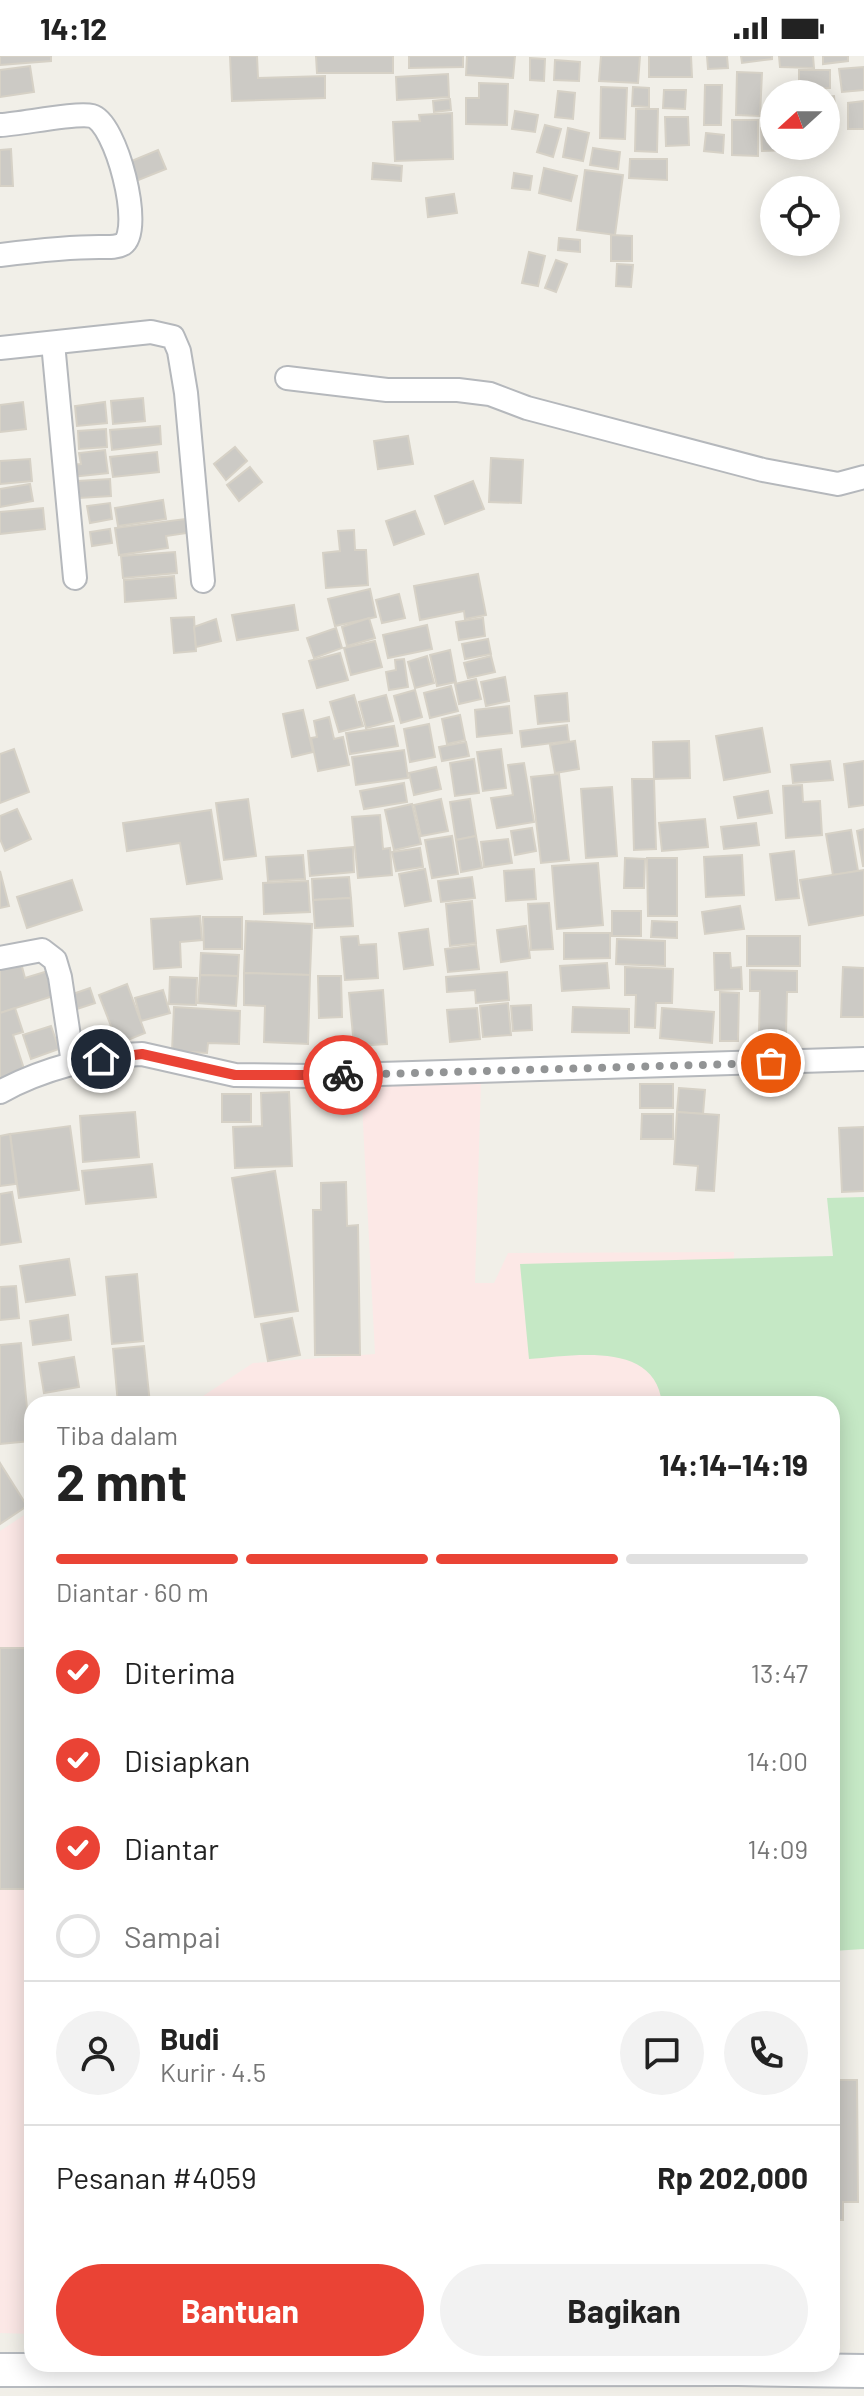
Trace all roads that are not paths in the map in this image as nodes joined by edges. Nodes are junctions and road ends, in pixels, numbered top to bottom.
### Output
1 (0, 125) edge
2 (0, 255) edge
3 (53, 343) junction
4 (0, 348) edge
5 (287, 378) dead end
6 (864, 477) edge
7 (75, 578) dead end
8 (203, 581) dead end
9 (0, 958) edge
10 (864, 1059) edge
11 (73, 1063) junction
12 (0, 1092) edge
13 (0, 2370) edge
14 (840, 2371) edge
15 (864, 2371) edge
16 (24, 2372) edge
17 (32, 2372) edge
18 (809, 2372) edge
19 (208, 2383) edge

1 - 2 street
3 - 4 street
3 - 7 street
3 - 8 street
5 - 6 street
9 - 11 street
10 - 11 street
11 - 12 street
13 - 16 main road
14 - 15 main road
17 - 19 main road
18 - 19 main road

